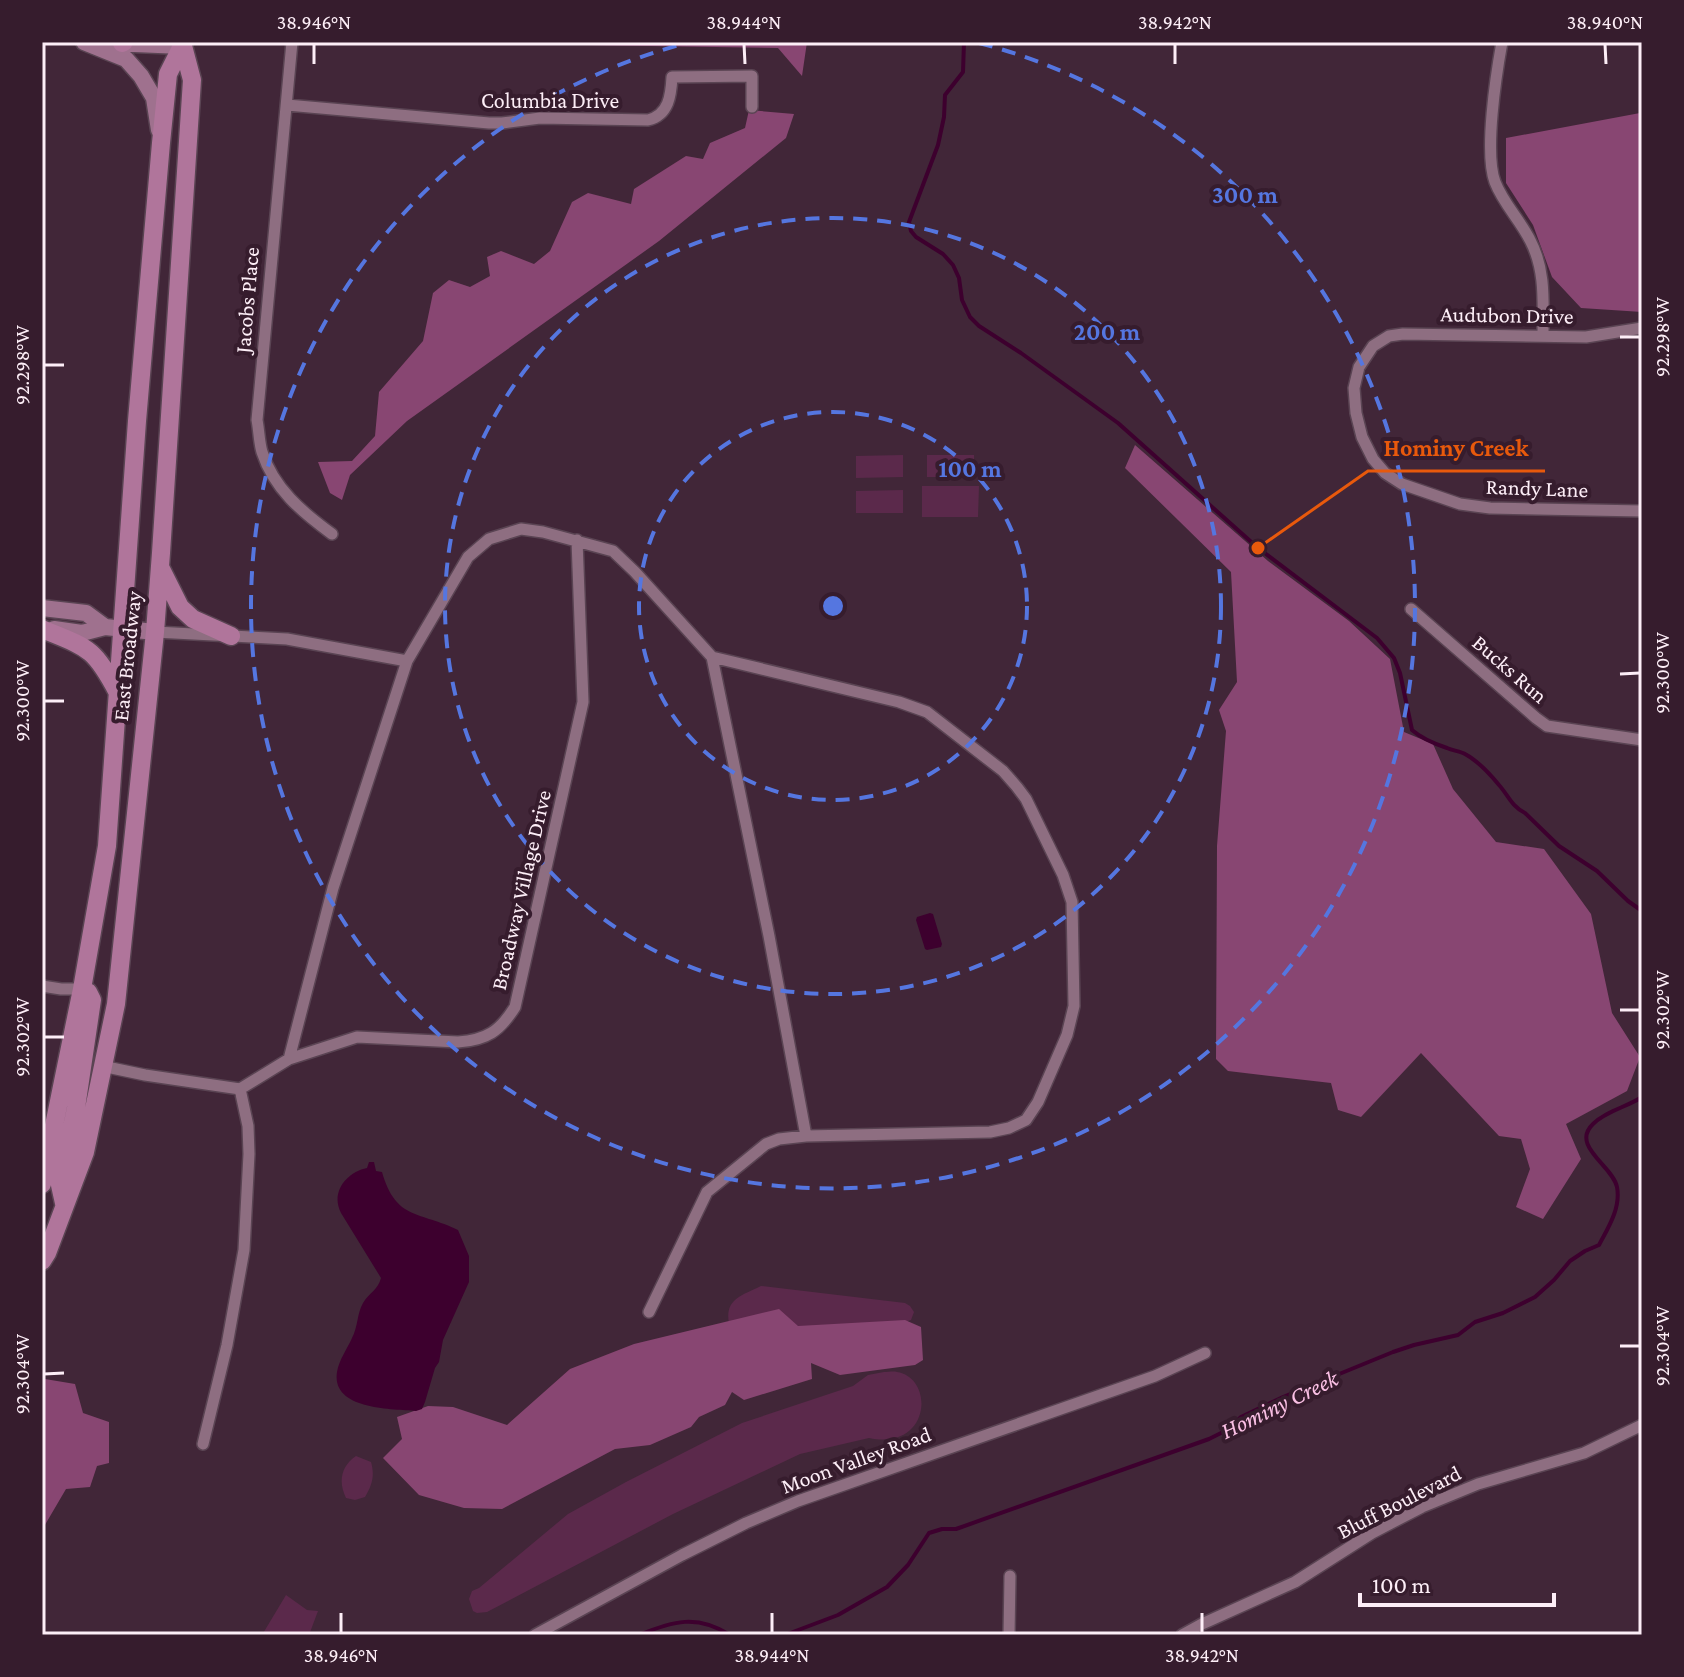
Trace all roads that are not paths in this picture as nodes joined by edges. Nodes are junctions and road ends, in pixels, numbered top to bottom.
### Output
1 (84, 42) edge
2 (91, 42) edge
3 (292, 42) edge
4 (1502, 42) edge
5 (123, 43) edge
6 (182, 44) edge
7 (287, 105) junction
8 (752, 107) dead end
9 (161, 143) junction
10 (1642, 328) edge
11 (1543, 336) junction
12 (1373, 346) joint
13 (1642, 511) edge
14 (332, 534) dead end
15 (577, 540) junction
16 (160, 567) junction
17 (42, 608) edge
18 (1411, 609) dead end
19 (42, 628) edge
20 (115, 628) junction
21 (155, 632) junction
22 (231, 636) junction
23 (712, 657) junction
24 (407, 661) junction
25 (119, 696) junction
26 (1642, 740) edge
27 (42, 986) edge
28 (82, 989) junction
29 (289, 1059) junction
30 (102, 1066) junction
31 (240, 1089) junction
32 (806, 1136) junction
33 (42, 1184) edge
34 (65, 1205) junction
35 (42, 1261) edge
36 (649, 1312) dead end
37 (1205, 1353) dead end
38 (1642, 1425) edge
39 (203, 1444) dead end
40 (1010, 1576) dead end
41 (535, 1635) edge
42 (1009, 1635) edge
43 (1182, 1635) edge

1 - 9 street
2 - 5 street
3 - 7 street, Jacobs Place
4 - 11 street
5 - 6 street
6 - 9 main road, East Broadway
6 - 16 main road, East Broadway
7 - 8 street, Columbia Drive
7 - 14 street, Jacobs Place
9 - 20 main road, East Broadway
10 - 11 street, Audubon Drive
11 - 12 street, Audubon Drive
12 - 13 street, Randy Lane
15 - 23 street
15 - 24 street
15 - 29 street, Broadway Village Drive
16 - 21 main road, East Broadway
16 - 22 main road
17 - 20 street
18 - 26 street, Bucks Run
19 - 20 street
19 - 25 main road
20 - 21 street
20 - 25 main road, East Broadway
21 - 22 street
21 - 30 main road, East Broadway
22 - 24 street
23 - 32 street
23 - 32 street
24 - 29 street
25 - 28 main road, East Broadway
27 - 28 street
28 - 33 main road, East Broadway
28 - 34 main road
29 - 31 street, Broadway Village Drive
30 - 31 street
30 - 34 main road, East Broadway
31 - 39 street
32 - 36 street
34 - 35 main road, East Broadway
37 - 41 street, Moon Valley Road
38 - 43 street, Bluff Boulevard
40 - 42 street

